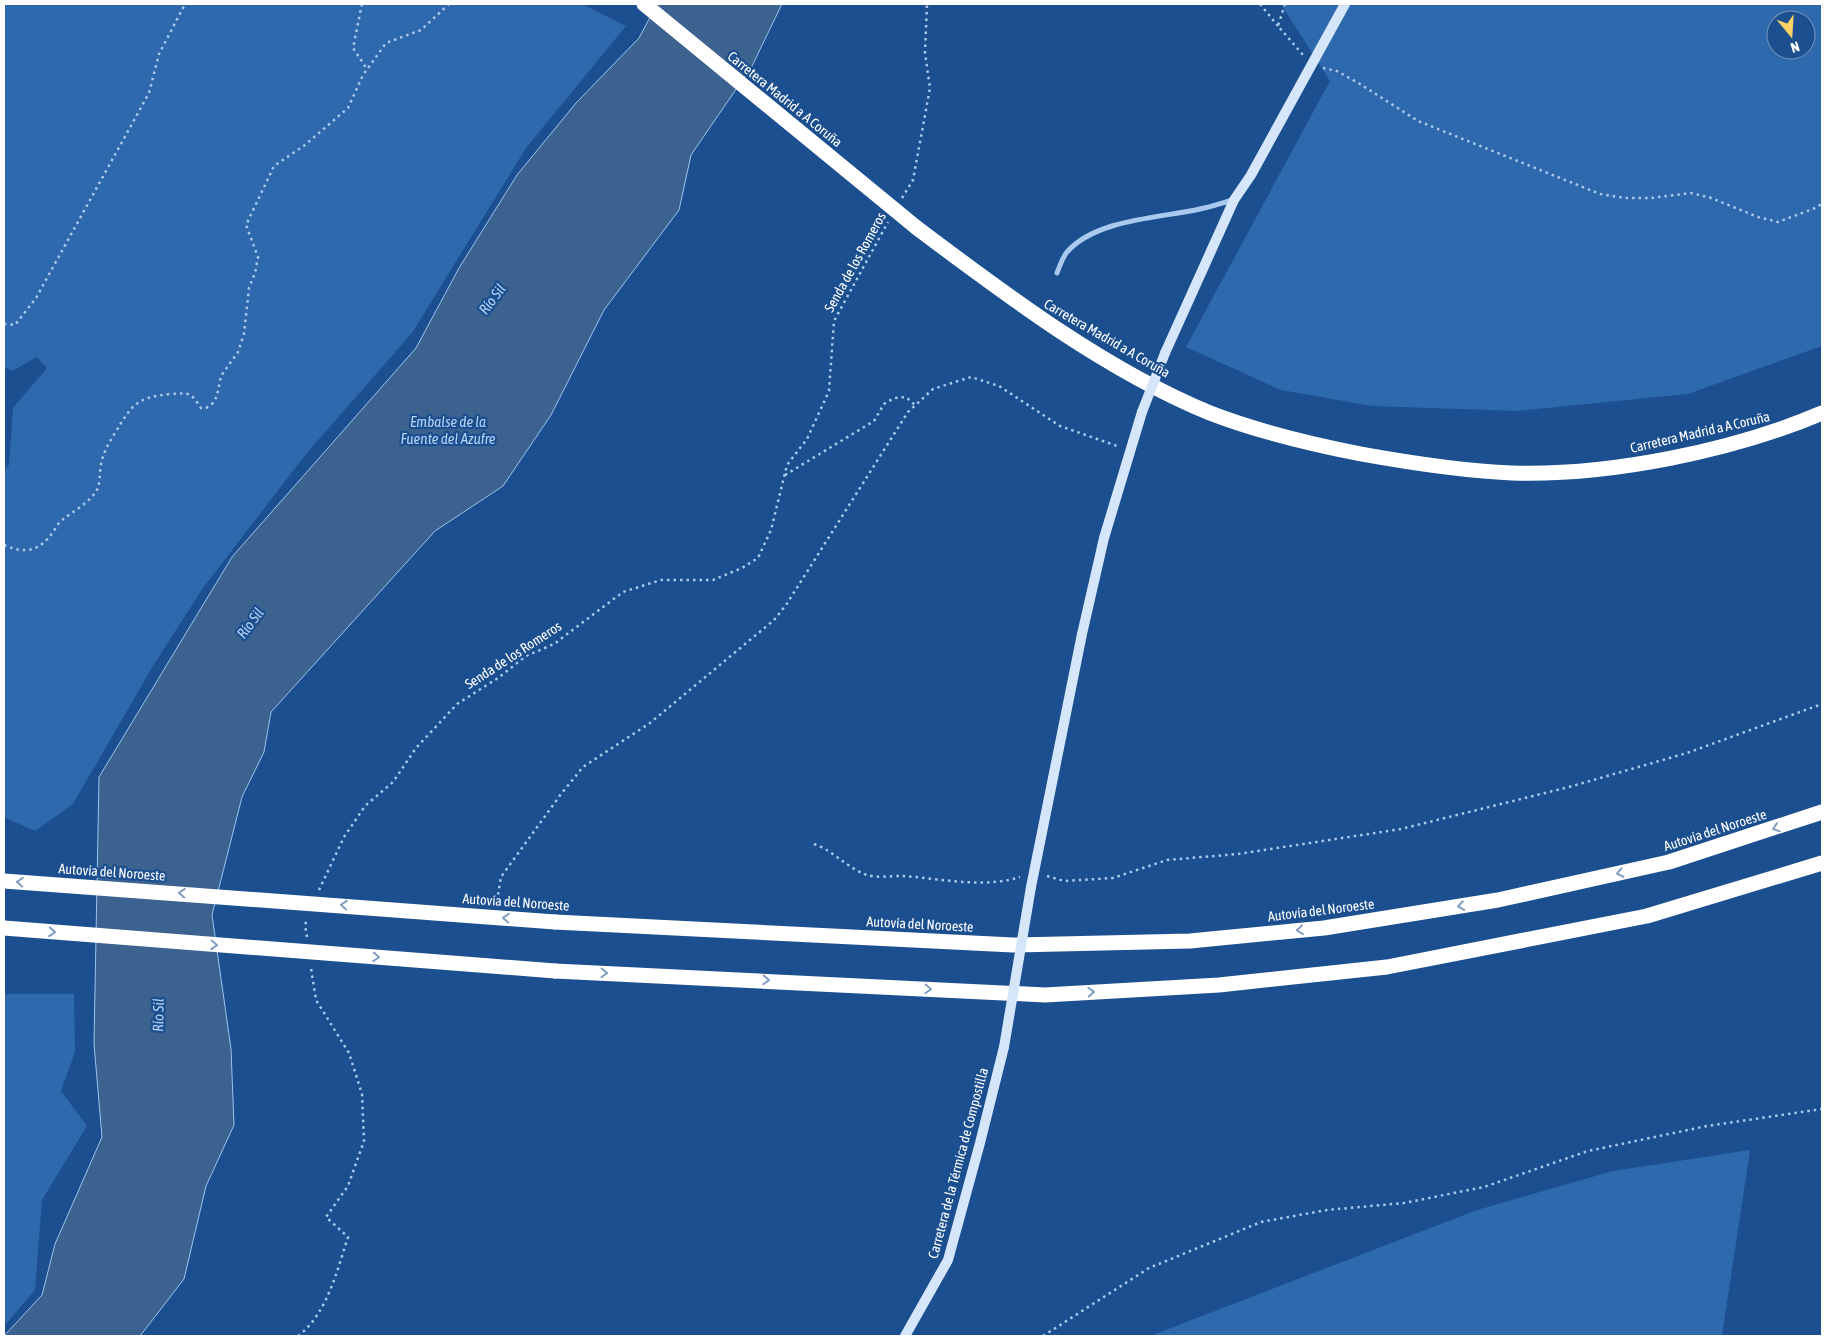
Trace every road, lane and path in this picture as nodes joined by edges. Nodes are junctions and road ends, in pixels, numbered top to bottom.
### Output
1 (184, 4) edge
2 (362, 4) edge
3 (449, 4) edge
4 (644, 4) edge
5 (927, 4) edge
6 (1260, 4) edge
7 (1285, 4) edge
8 (1345, 4) edge
9 (1278, 26) junction
10 (1311, 65) junction
11 (367, 69) junction
12 (1234, 200) junction
13 (1822, 203) edge
14 (899, 204) dead end
15 (890, 220) dead end
16 (1057, 273) dead end
17 (4, 324) edge
18 (916, 405) junction
19 (1822, 413) edge
20 (1131, 450) junction
21 (785, 475) junction
22 (4, 545) edge
23 (1822, 704) edge
24 (1822, 812) edge
25 (814, 844) dead end
26 (1822, 863) edge
27 (1034, 873) junction
28 (4, 881) edge
29 (316, 897) dead end
30 (497, 901) dead end
31 (309, 916) dead end
32 (4, 928) edge
33 (308, 944) dead end
34 (310, 962) dead end
35 (1822, 1110) edge
36 (298, 1336) edge
37 (905, 1336) edge
38 (1043, 1336) edge

1 - 17 path
2 - 11 path
3 - 11 path
4 - 19 highway, Carretera Madrid a A Coruña, bridge
5 - 14 path, Senda de los Romeros
6 - 9 path
7 - 9 path
8 - 10 street, Carretera de la Térmica de Compostilla
9 - 10 path
10 - 12 street, Carretera de la Térmica de Compostilla
10 - 13 path
11 - 22 path
12 - 16 street
12 - 20 street, Carretera de la Térmica de Compostilla, bridge
15 - 21 path, Senda de los Romeros
18 - 20 path
18 - 21 path
18 - 30 path
20 - 27 street, Carretera de la Térmica de Compostilla
21 - 29 path, Senda de los Romeros
23 - 27 path
24 -> 28 highway, Autovía del Noroeste, bridge
25 - 27 path
32 -> 26 highway, bridge
27 - 37 street, Carretera de la Térmica de Compostilla, bridge
31 - 33 path
34 - 36 path
35 - 38 path

